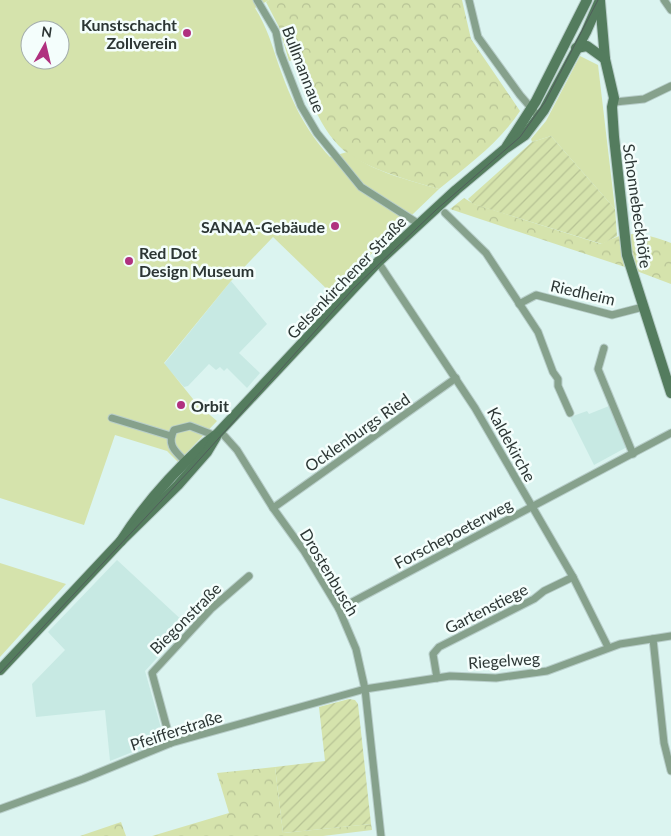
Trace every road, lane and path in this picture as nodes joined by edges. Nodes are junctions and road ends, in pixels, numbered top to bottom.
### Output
1 (257, 0) edge
2 (468, 0) edge
3 (588, 0) edge
4 (600, 0) edge
5 (664, 0) edge
6 (671, 10) edge
7 (576, 48) junction
8 (605, 59) junction
9 (671, 86) edge
10 (613, 105) junction
11 (531, 108) junction
12 (539, 117) junction
13 (506, 148) junction
14 (445, 213) dead end
15 (419, 224) junction
16 (378, 262) junction
17 (519, 304) junction
18 (643, 307) junction
19 (604, 348) dead end
20 (456, 378) junction
21 (671, 393) edge
22 (570, 413) dead end
23 (112, 418) dead end
24 (671, 433) edge
25 (218, 434) junction
26 (171, 436) junction
27 (633, 454) junction
28 (186, 462) junction
29 (531, 506) junction
30 (273, 508) junction
31 (121, 541) junction
32 (249, 576) dead end
33 (573, 577) junction
34 (339, 609) junction
35 (671, 636) edge
36 (653, 639) junction
37 (608, 648) junction
38 (13, 656) junction
39 (0, 664) edge
40 (0, 670) edge
41 (436, 678) junction
42 (365, 689) junction
43 (172, 742) junction
44 (668, 743) edge
45 (671, 771) edge
46 (0, 809) edge
47 (381, 836) edge

1 - 15 street, Bullmannaue
2 - 11 street
3 - 11 main road, Gelsenkirchener Straße
4 - 7 main road, Gelsenkirchener Straße
4 - 8 main road, Schonnebeckhöfe
5 - 6 street
7 - 8 main road
7 - 12 main road, Gelsenkirchener Straße
8 - 10 main road, Schonnebeckhöfe
9 - 10 street
10 - 18 main road, Schonnebeckhöfe
11 - 12 street
11 - 13 main road, Gelsenkirchener Straße
12 - 13 main road, Gelsenkirchener Straße
13 - 15 main road, Gelsenkirchener Straße
14 - 17 street
15 - 16 main road, Gelsenkirchener Straße
16 - 20 street, Kaldekirche
16 - 25 main road, Gelsenkirchener Straße
17 - 18 street, Riedheim
17 - 22 street
18 - 21 main road, Schonnebeckhöfe
19 - 27 street
20 - 29 street, Kaldekirche
20 - 30 street, Ocklenburgs Ried
23 - 26 street
24 - 27 street, Forschepoeterweg
25 - 26 street
25 - 28 main road, Gelsenkirchener Straße
25 - 30 street, Drostenbusch
25 - 31 main road, Gelsenkirchener Straße
26 - 28 street
27 - 29 street, Forschepoeterweg
28 - 31 main road, Gelsenkirchener Straße
29 - 33 street, Kaldekirche
29 - 34 street, Forschepoeterweg
30 - 34 street, Drostenbusch
31 - 38 main road, Gelsenkirchener Straße
32 - 43 street, Biegonstraße
33 - 37 street, Kaldekirche
33 - 41 street, Gartenstiege
34 - 42 street, Drostenbusch
35 - 36 street, Riegelweg
36 - 37 street, Riegelweg
36 - 44 street
37 - 41 street, Riegelweg
38 - 39 street
38 - 40 main road, Gelsenkirchener Straße
41 - 42 street, Riegelweg
42 - 43 street, Pfeifferstraße
42 - 47 street, Drostenbusch
43 - 46 street, Pfeifferstraße
44 - 45 street

